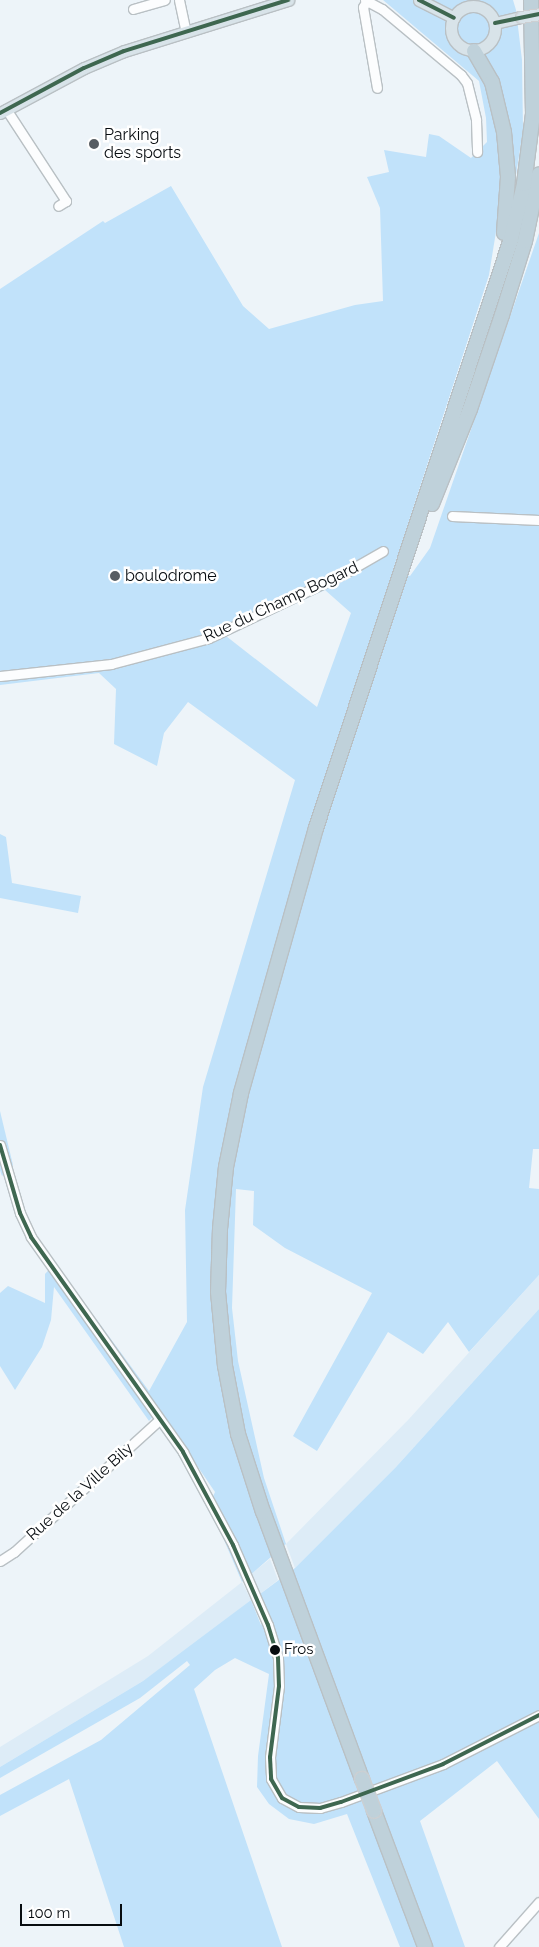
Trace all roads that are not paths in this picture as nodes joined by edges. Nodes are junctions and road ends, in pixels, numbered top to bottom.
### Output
1 (165, 0) edge
2 (179, 0) edge
3 (288, 0) edge
4 (419, 0) edge
5 (531, 0) edge
6 (365, 1) edge
7 (475, 3) edge
8 (133, 9) dead end
9 (539, 14) edge
10 (454, 18) junction
11 (495, 23) junction
12 (186, 32) junction
13 (474, 51) junction
14 (377, 88) dead end
15 (3, 111) edge
16 (477, 152) dead end
17 (539, 174) edge
18 (58, 206) dead end
19 (539, 217) edge
20 (502, 314) junction
21 (473, 356) junction
22 (452, 516) dead end
23 (539, 520) edge
24 (383, 551) dead end
25 (400, 578) junction
26 (0, 676) edge
27 (0, 1145) edge
28 (159, 1420) junction
29 (0, 1561) edge
30 (539, 1715) edge
31 (539, 1902) edge
32 (425, 1947) edge
33 (499, 1947) edge

1 - 8 street
2 - 12 street
3 - 12 main road
4 - 10 main road
5 - 21 highway
6 - 14 street
6 - 16 street
7 - 10 main road
7 - 11 main road
9 - 11 main road, bridge
10 - 13 main road
11 - 13 main road
12 - 15 main road
13 - 21 highway
15 - 18 street
17 - 20 highway
19 - 20 highway
20 - 25 highway
21 - 25 highway
22 - 23 street
24 - 26 street, Rue du Champ Bogard
25 - 32 highway, bridge
27 - 28 street
28 - 29 street, Rue de la Ville Bily
28 - 30 street
31 - 33 street

